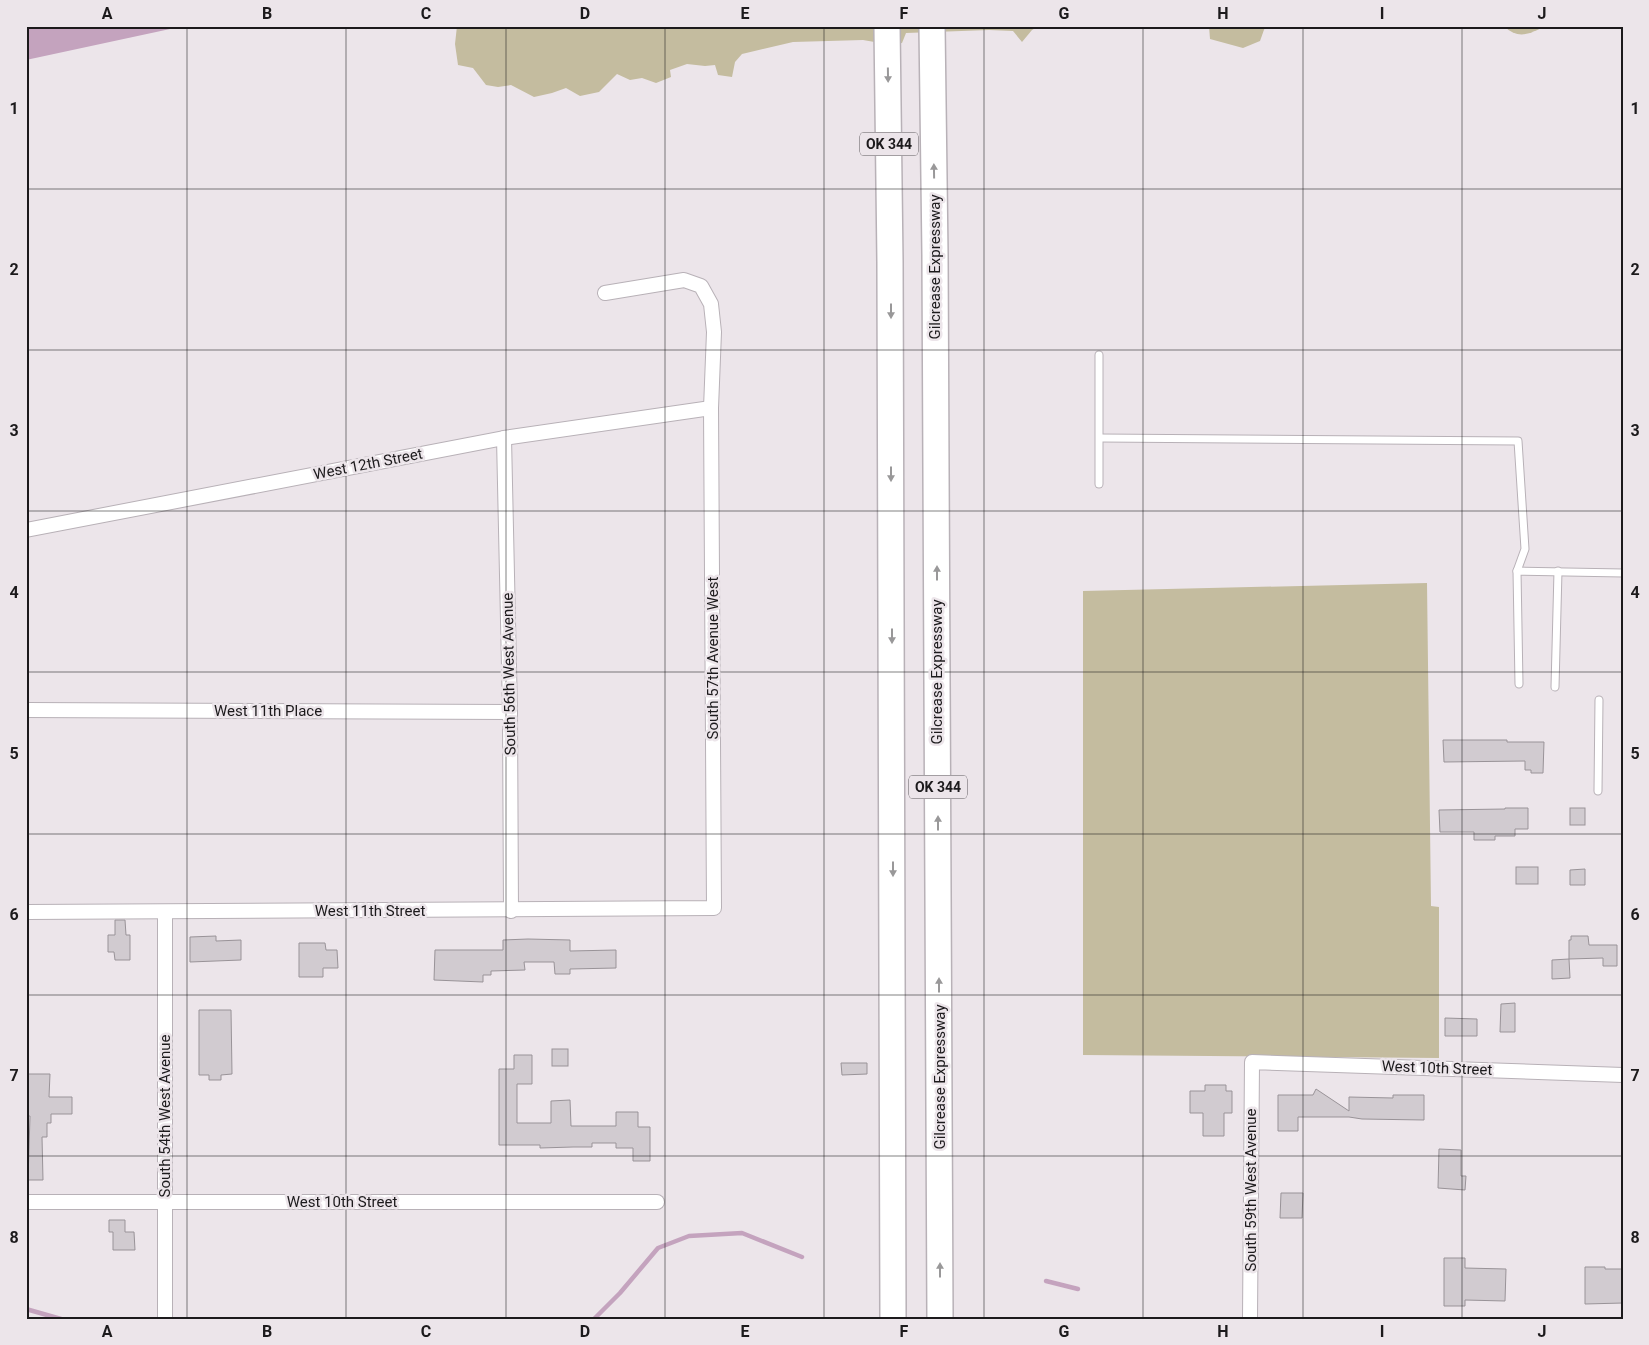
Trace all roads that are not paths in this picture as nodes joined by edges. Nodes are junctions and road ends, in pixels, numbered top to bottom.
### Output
1 (887, 26) edge
2 (932, 26) edge
3 (605, 293) dead end
4 (1099, 354) dead end
5 (711, 408) junction
6 (504, 438) junction
7 (1100, 438) junction
8 (1099, 484) dead end
9 (26, 530) edge
10 (1517, 571) junction
11 (1558, 571) junction
12 (1623, 573) edge
13 (1519, 684) dead end
14 (1556, 687) dead end
15 (1599, 700) dead end
16 (26, 710) edge
17 (510, 712) junction
18 (1598, 790) dead end
19 (714, 908) joint
20 (511, 911) junction
21 (26, 912) edge
22 (165, 913) junction
23 (1252, 1062) joint
24 (1623, 1075) edge
25 (26, 1202) edge
26 (165, 1202) junction
27 (657, 1202) dead end
28 (165, 1319) edge
29 (894, 1319) edge
30 (940, 1319) edge
31 (1250, 1319) edge

1 -> 29 highway, OK 344
30 -> 2 highway, Gilcrease Expressway / OK 344
3 - 5 street, South 57th Avenue West
4 - 7 lane
5 - 6 street, West 12th Street
5 - 19 street, South 57th Avenue West
6 - 9 street, West 12th Street
6 - 17 street, South 56th West Avenue
7 - 8 lane
7 - 10 lane
10 - 11 lane
10 - 13 lane
11 - 12 lane
11 - 14 lane
15 - 18 lane
16 - 17 street, West 11th Place
17 - 20 street, South 56th West Avenue
19 - 20 street, West 11th Street
20 - 22 street, West 11th Street
21 - 22 street, West 11th Street
22 - 26 street, South 54th West Avenue
23 - 24 street, West 10th Street
23 - 31 street, South 59th West Avenue
25 - 26 street, West 10th Street
26 - 27 street, West 10th Street
26 - 28 street, South 54th West Avenue

